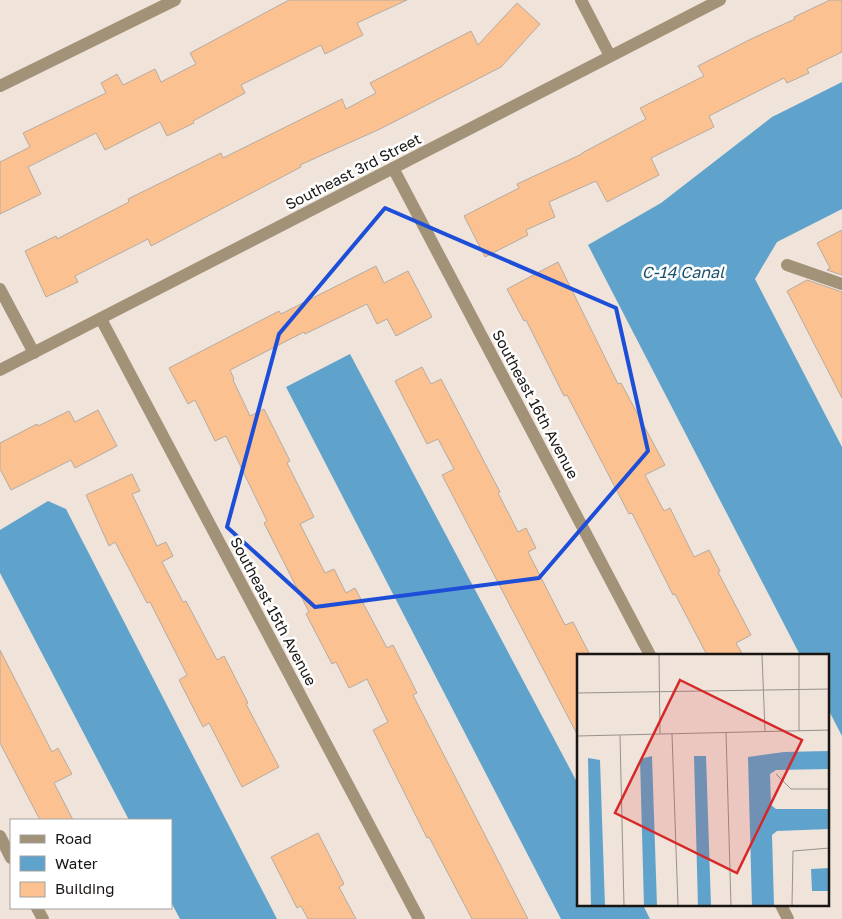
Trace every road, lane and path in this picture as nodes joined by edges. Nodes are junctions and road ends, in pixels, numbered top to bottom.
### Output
1 (175, 0) edge
2 (581, 0) edge
3 (720, 0) edge
4 (610, 56) junction
5 (0, 86) edge
6 (394, 168) junction
7 (788, 265) dead end
8 (842, 284) edge
9 (0, 289) edge
10 (101, 319) junction
11 (34, 353) junction
12 (0, 370) edge
13 (649, 654) edge
14 (0, 836) edge
15 (10, 856) edge
16 (782, 906) edge
17 (418, 919) edge
18 (788, 919) edge

1 - 5 street
2 - 4 street
3 - 4 street, Southeast 3rd Street
4 - 6 street, Southeast 3rd Street
6 - 10 street, Southeast 3rd Street
6 - 13 street, Southeast 16th Avenue
7 - 8 street
9 - 11 street
10 - 11 street, Southeast 3rd Street
10 - 17 street, Southeast 15th Avenue
11 - 12 street, Southeast 3rd Street
14 - 15 street
16 - 18 street

